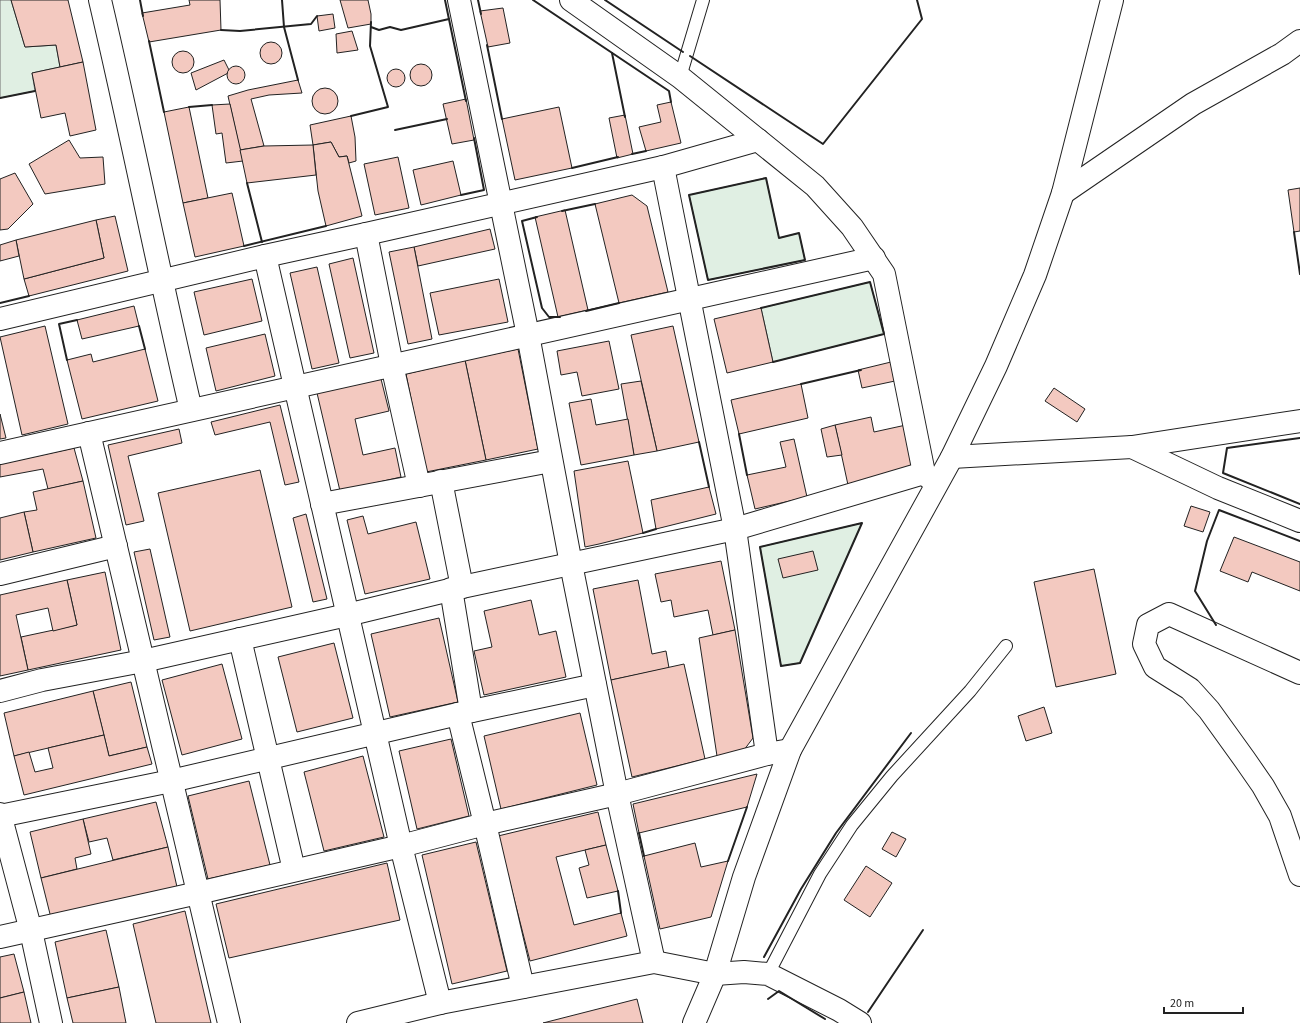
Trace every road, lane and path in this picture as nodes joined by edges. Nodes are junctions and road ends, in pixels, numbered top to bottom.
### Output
1 (100, 0) edge
2 (459, 0) edge
3 (570, 0) edge
4 (703, 0) edge
5 (1112, 0) edge
6 (1300, 40) edge
7 (680, 77) junction
8 (758, 140) junction
9 (663, 167) junction
10 (1063, 193) junction
11 (500, 203) junction
12 (366, 234) junction
13 (265, 256) junction
14 (874, 258) junction
15 (161, 280) junction
16 (689, 299) junction
17 (0, 319) edge
18 (528, 336) junction
19 (392, 365) junction
20 (295, 387) junction
21 (191, 410) junction
22 (1300, 421) edge
23 (89, 433) junction
24 (1132, 447) junction
25 (0, 453) edge
26 (952, 457) junction
27 (551, 461) junction
28 (930, 478) junction
29 (441, 482) junction
30 (419, 486) junction
31 (322, 504) junction
32 (1300, 521) edge
33 (735, 529) junction
34 (116, 546) junction
35 (571, 564) junction
36 (0, 574) edge
37 (457, 588) junction
38 (348, 615) junction
39 (240, 639) junction
40 (1006, 646) dead end
41 (143, 661) junction
42 (1300, 673) edge
43 (595, 685) junction
44 (0, 691) edge
45 (465, 713) junction
46 (375, 734) junction
47 (790, 750) junction
48 (767, 754) junction
49 (269, 759) junction
50 (171, 781) junction
51 (617, 794) junction
52 (0, 815) edge
53 (485, 824) junction
54 (400, 846) junction
55 (294, 870) junction
56 (1300, 875) edge
57 (198, 893) junction
58 (31, 931) junction
59 (0, 937) edge
60 (654, 962) junction
61 (715, 974) junction
62 (768, 974) junction
63 (523, 987) junction
64 (440, 1003) junction
65 (836, 1017) edge
66 (51, 1023) edge
67 (229, 1023) edge
68 (358, 1023) edge
69 (694, 1023) edge
70 (860, 1023) edge

1 - 15 street
2 - 11 street
3 - 7 street
4 - 7 lane
5 - 10 street
6 - 10 street
7 - 8 street
8 - 9 street
8 - 14 street
9 - 11 street
9 - 16 street
10 - 26 street
11 - 12 street
11 - 18 street
12 - 13 street
12 - 19 street
13 - 15 street
13 - 20 street
14 - 16 street
14 - 28 street
15 - 17 street
15 - 21 street
16 - 18 street
16 - 33 street
18 - 19 street
18 - 27 street
19 - 20 street
19 - 30 street
20 - 21 street
20 - 31 street
21 - 23 street
22 - 24 street
23 - 25 street
23 - 34 street
24 - 26 street
24 - 32 street
26 - 28 street
27 - 29 street
27 - 35 street
28 - 33 street
28 - 47 street
29 - 30 street
29 - 37 street
30 - 31 street
31 - 38 street
33 - 35 street
33 - 48 street
34 - 36 street
34 - 41 street
35 - 37 street
35 - 43 street
37 - 38 street
37 - 45 street
38 - 39 street
38 - 46 street
39 - 41 street
39 - 49 street
40 - 62 lane
41 - 44 street
41 - 50 street
42 - 56 street
43 - 45 street
43 - 51 street
45 - 46 street
45 - 53 street
46 - 49 street
46 - 54 street
47 - 48 street
47 - 61 street
48 - 51 street
49 - 50 street
49 - 55 street
50 - 52 street
50 - 57 street
51 - 53 street
51 - 60 street
52 - 58 street
53 - 54 street
53 - 63 street
54 - 55 street
54 - 64 street
55 - 57 street
57 - 58 street
57 - 67 street
58 - 59 street
58 - 66 street
60 - 61 street
60 - 63 street
61 - 62 street
61 - 69 street
62 - 65 street
63 - 64 street
64 - 68 street
65 - 70 street

